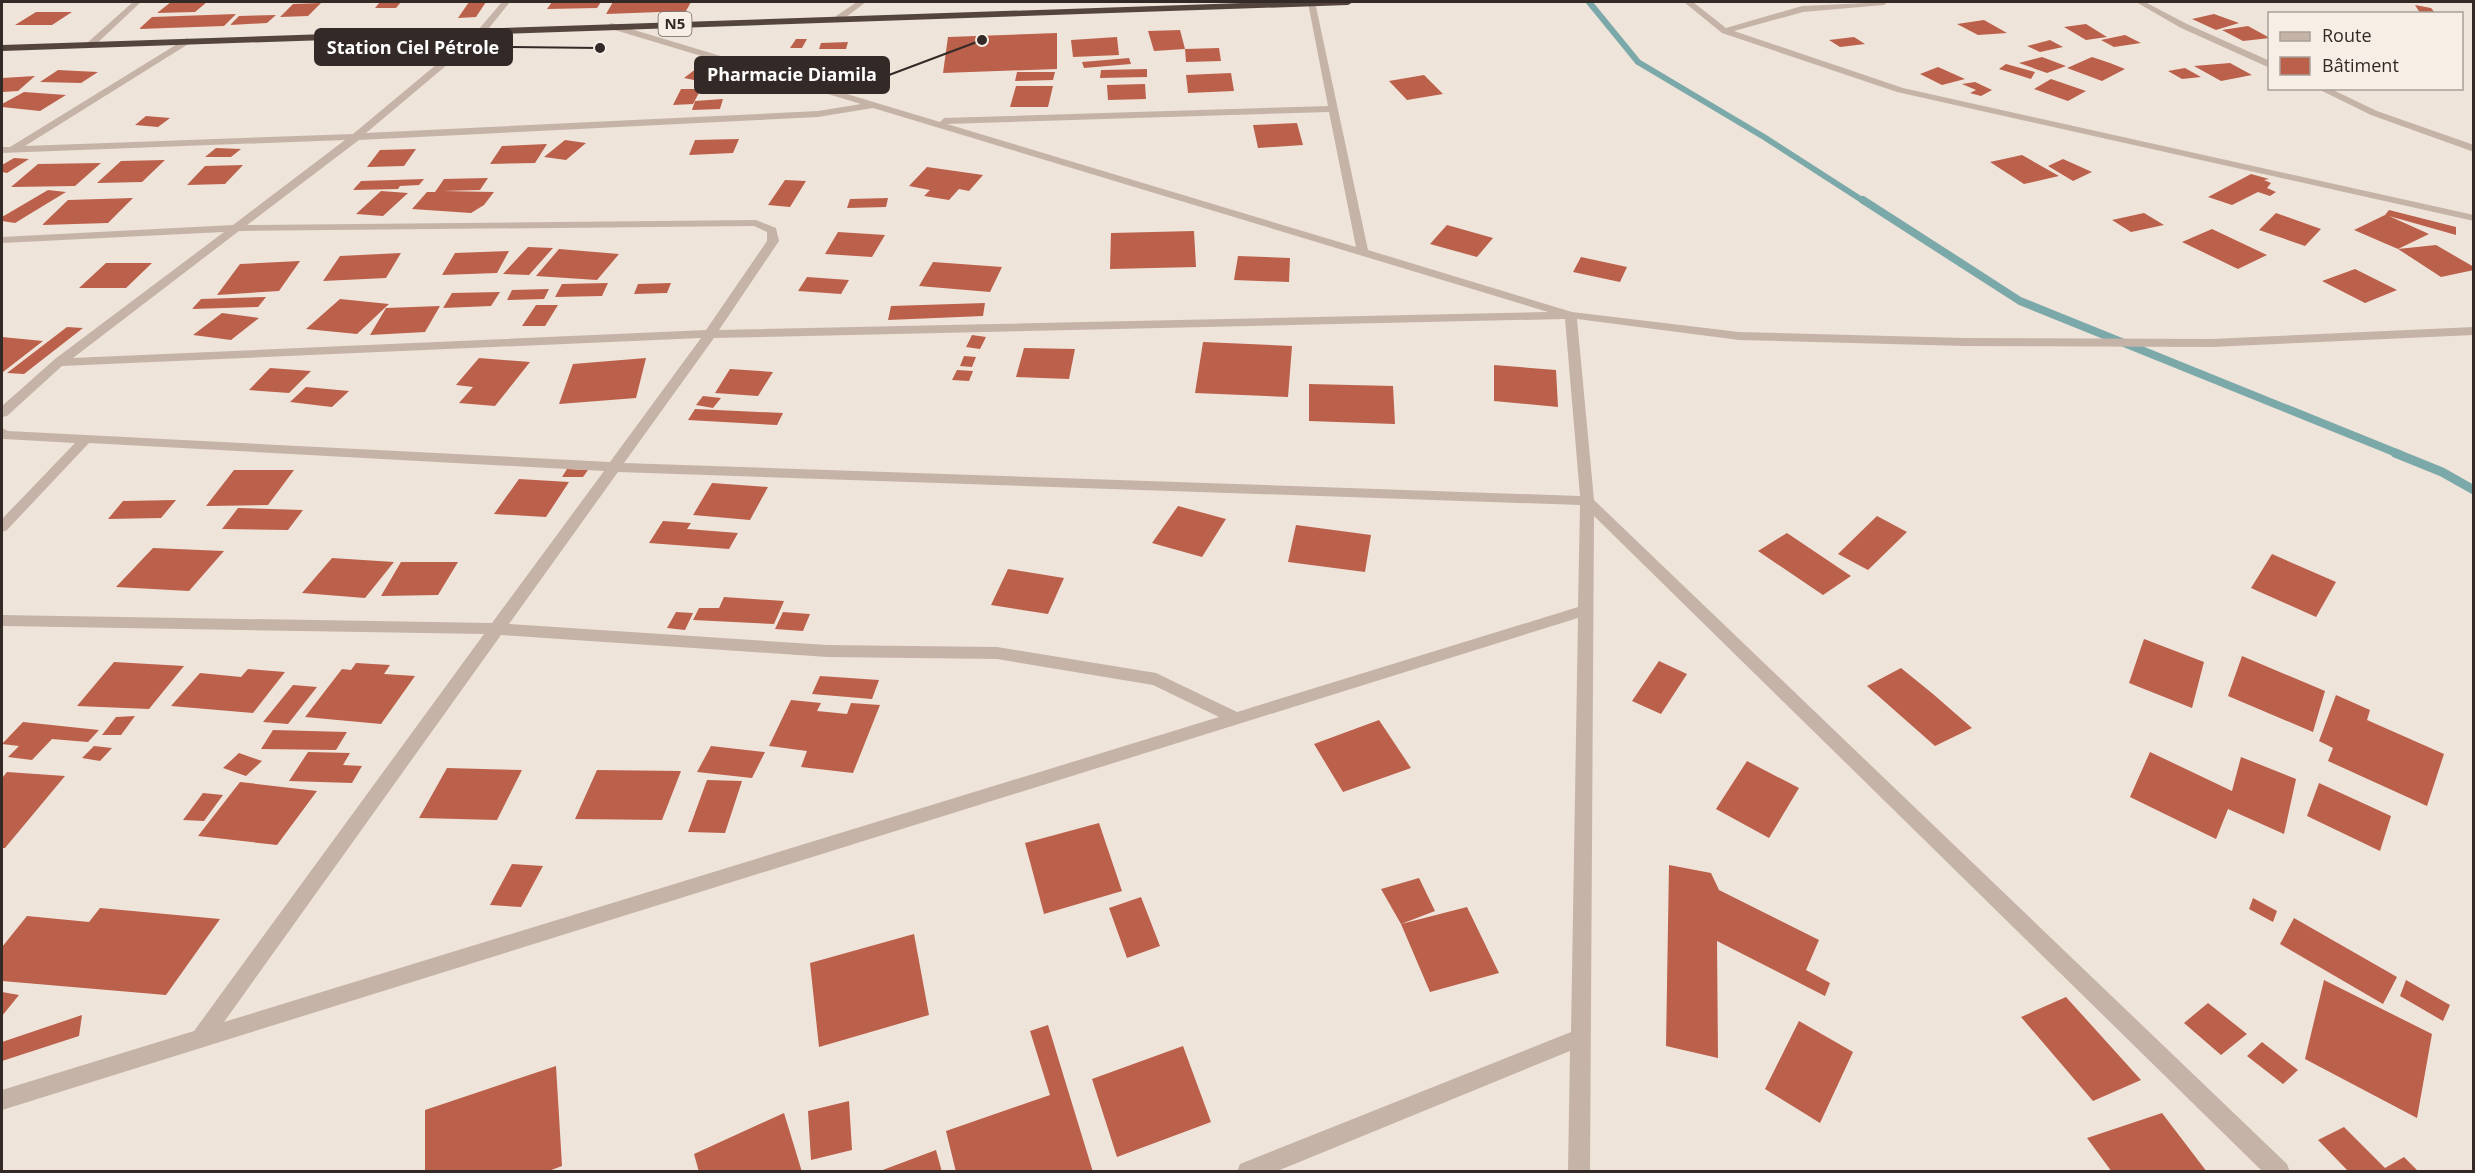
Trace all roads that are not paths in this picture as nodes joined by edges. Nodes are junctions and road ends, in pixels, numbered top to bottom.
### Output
1 (137, 2) edge
2 (506, 2) edge
3 (862, 2) edge
4 (1348, 2) edge
5 (1688, 2) edge
6 (1884, 2) edge
7 (2162, 2) edge
8 (1312, 3) edge
9 (2142, 3) edge
10 (839, 18) junction
11 (611, 26) junction
12 (482, 31) junction
13 (1725, 31) junction
14 (187, 41) junction
15 (90, 45) junction
16 (2, 48) edge
17 (2268, 65) edge
18 (2324, 90) edge
19 (874, 105) junction
20 (1333, 109) junction
21 (929, 122) junction
22 (356, 137) junction
23 (2474, 149) edge
24 (7, 150) edge
25 (2, 155) edge
26 (2474, 218) edge
27 (237, 228) junction
28 (2, 240) edge
29 (1363, 252) junction
30 (1571, 315) junction
31 (2474, 331) edge
32 (710, 334) junction
33 (59, 362) junction
34 (2, 413) edge
35 (2, 432) edge
36 (86, 439) junction
37 (615, 467) junction
38 (1587, 501) junction
39 (2, 527) edge
40 (1587, 610) junction
41 (2, 621) edge
42 (497, 629) junction
43 (1235, 718) junction
44 (1581, 1037) junction
45 (201, 1038) junction
46 (2, 1100) edge
47 (1248, 1172) edge
48 (1579, 1172) edge
49 (2279, 1172) edge

1 - 15 street
2 - 12 street
3 - 10 street
4 - 8 highway, N5
5 - 13 street
6 - 13 street
7 - 9 street
8 - 10 highway, N5
8 - 20 street
9 - 17 street
10 - 11 highway, N5
11 - 12 highway, N5
11 - 19 street
12 - 14 highway, N5
12 - 22 street
13 - 26 street
14 - 15 highway, N5
14 - 24 street
15 - 16 highway, N5
18 - 23 street
19 - 21 street
19 - 22 street
20 - 21 street
20 - 29 street
21 - 29 street
22 - 24 street
22 - 27 street
24 - 25 street
27 - 28 street
27 - 32 street
27 - 33 street
29 - 30 street
30 - 31 street
30 - 32 street
30 - 38 street
32 - 33 street
32 - 37 street
33 - 34 street
35 - 36 street
36 - 37 street
36 - 39 street
37 - 38 street
37 - 42 street
38 - 40 street
38 - 49 street
40 - 43 street
40 - 44 street
41 - 42 street
42 - 43 street
42 - 45 street
43 - 45 street
44 - 47 street
44 - 48 street
45 - 46 street

